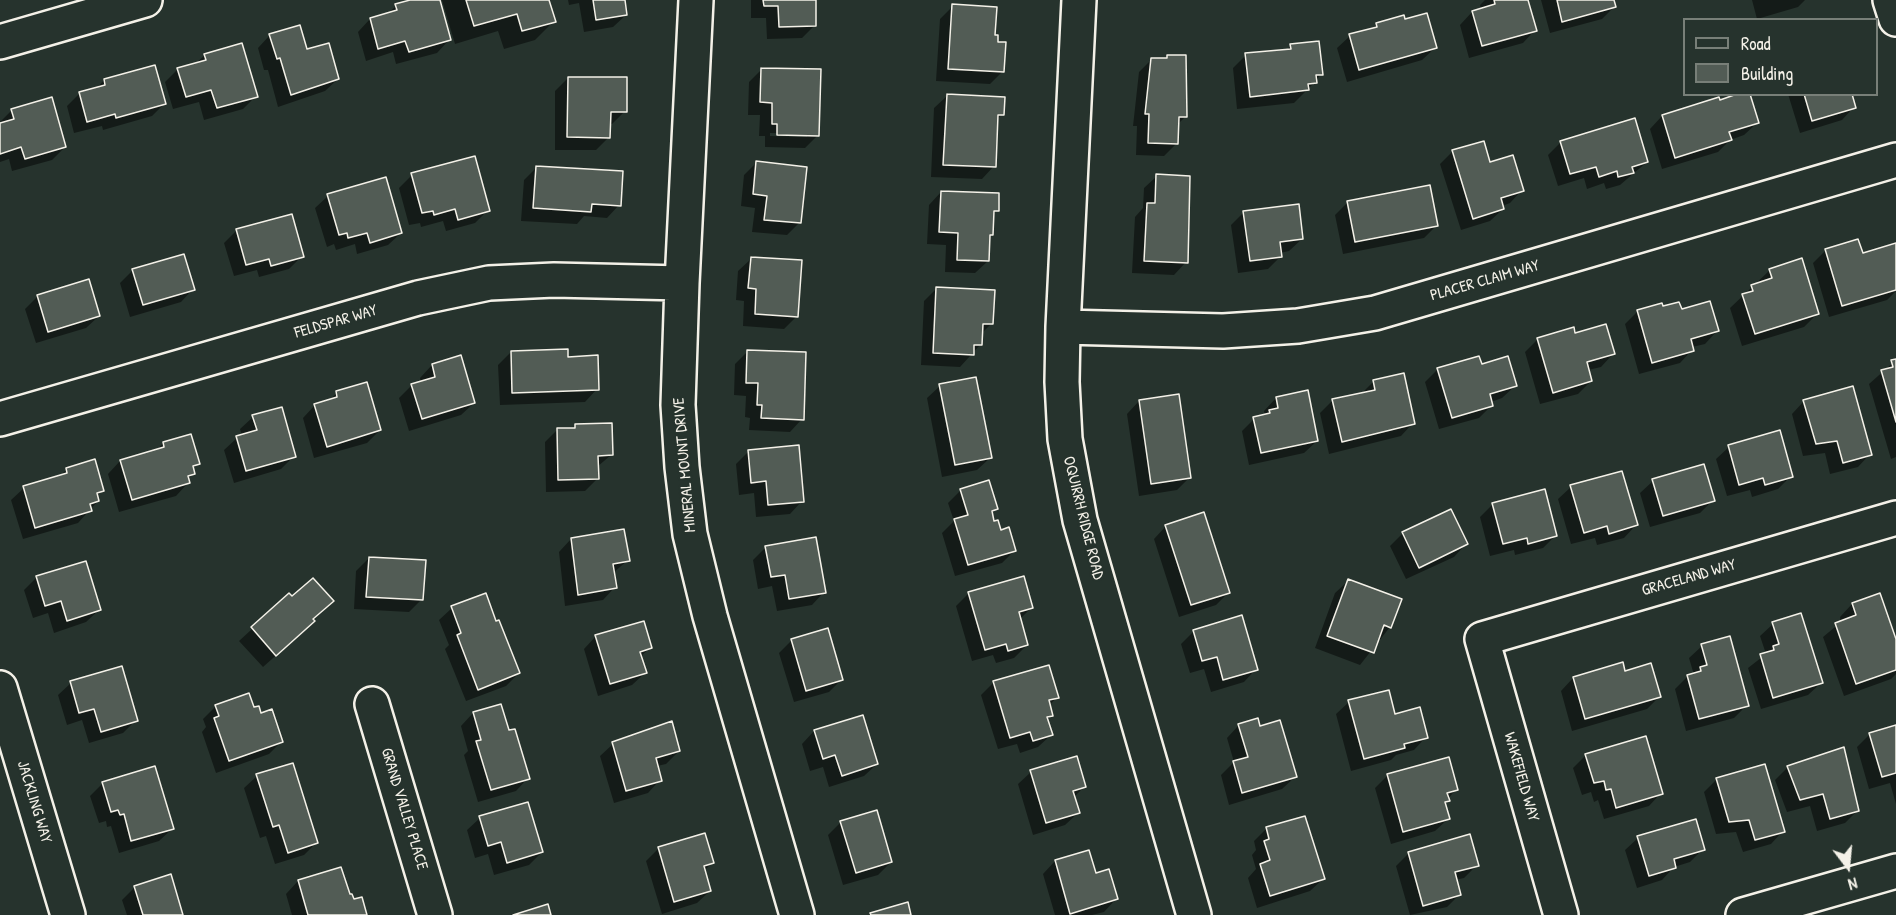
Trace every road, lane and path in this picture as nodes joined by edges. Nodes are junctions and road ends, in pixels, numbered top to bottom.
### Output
1 (145, 0) edge
2 (696, 0) edge
3 (1079, 0) edge
4 (1890, 0) edge
5 (1896, 19) edge
6 (0, 42) edge
7 (1896, 160) edge
8 (682, 283) junction
9 (1063, 327) junction
10 (0, 419) edge
11 (1896, 518) edge
12 (1482, 639) joint
13 (0, 688) edge
14 (372, 704) dead end
15 (1896, 871) edge
16 (68, 915) edge
17 (435, 915) edge
18 (797, 915) edge
19 (1194, 915) edge
20 (1561, 915) edge
21 (1743, 915) edge

1 - 6 street
2 - 8 street, MINERAL MOUNT DRIVE
3 - 9 street, OQUIRRH RIDGE ROAD
4 - 5 street
7 - 9 street, PLACER CLAIM WAY
8 - 10 street, FELDSPAR WAY
8 - 18 street, MINERAL MOUNT DRIVE
9 - 19 street, OQUIRRH RIDGE ROAD
11 - 12 street, GRACELAND WAY
12 - 20 street, WAKEFIELD WAY
13 - 16 street, JACKLING WAY
14 - 17 street, GRAND VALLEY PLACE
15 - 21 street

